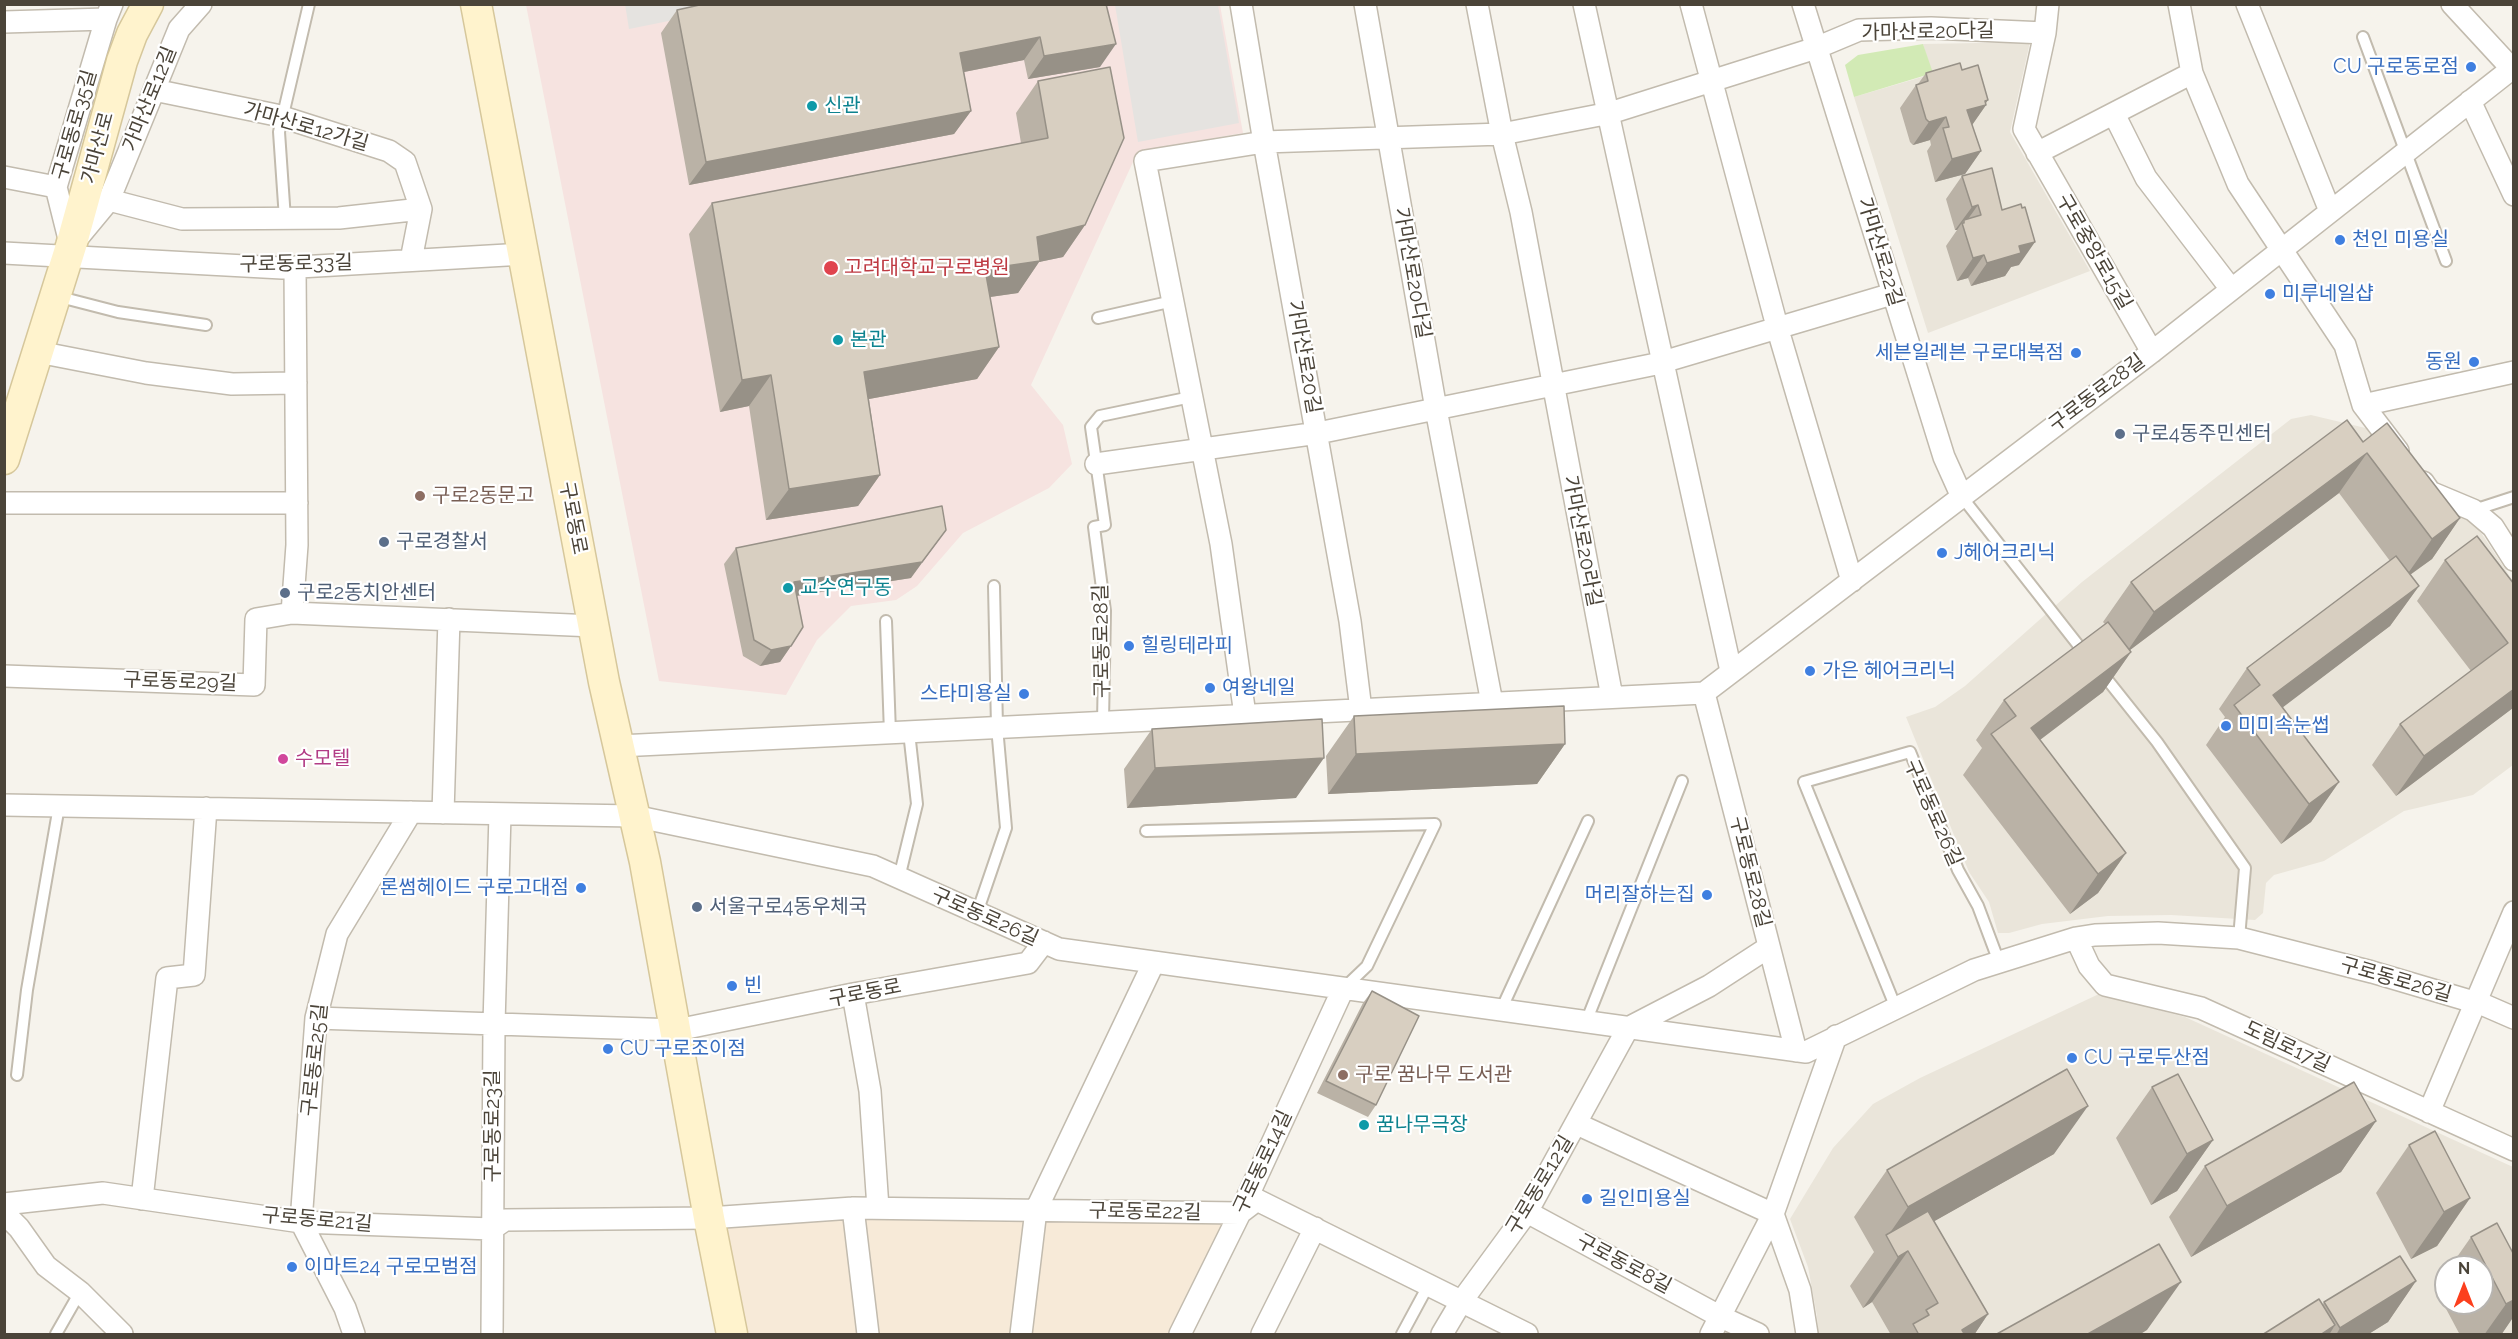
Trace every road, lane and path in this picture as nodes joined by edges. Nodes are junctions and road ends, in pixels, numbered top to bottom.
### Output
1 (148, 4) edge
2 (201, 4) edge
3 (309, 4) edge
4 (476, 4) edge
5 (1241, 4) edge
6 (1365, 4) edge
7 (1477, 4) edge
8 (1584, 4) edge
9 (1692, 4) edge
10 (1803, 4) edge
11 (2048, 4) edge
12 (2179, 4) edge
13 (2247, 4) edge
14 (2452, 4) edge
15 (109, 12) edge
16 (4, 22) edge
17 (2045, 33) junction
18 (2363, 37) dead end
19 (1816, 48) junction
20 (2513, 69) edge
21 (2192, 73) junction
22 (1711, 82) junction
23 (154, 90) junction
24 (2470, 101) junction
25 (1610, 113) junction
26 (2114, 114) junction
27 (282, 117) junction
28 (1502, 134) junction
29 (1389, 138) junction
30 (1264, 142) junction
31 (2405, 151) junction
32 (2037, 153) junction
33 (4, 177) edge
34 (56, 187) junction
35 (2514, 195) edge
36 (109, 200) junction
37 (421, 209) junction
38 (2330, 211) junction
39 (285, 219) junction
40 (2281, 250) junction
41 (70, 251) junction
42 (4, 253) edge
43 (524, 254) junction
44 (411, 260) junction
45 (2446, 261) dead end
46 (295, 267) junction
47 (2231, 289) junction
48 (1892, 294) junction
49 (56, 296) junction
50 (1173, 302) junction
51 (1098, 318) dead end
52 (206, 326) dead end
53 (1778, 330) junction
54 (38, 352) junction
55 (2152, 352) junction
56 (1664, 362) junction
57 (2514, 372) edge
58 (296, 383) junction
59 (1552, 386) junction
60 (1191, 397) junction
61 (2363, 405) junction
62 (1436, 409) junction
63 (1318, 433) junction
64 (1201, 448) junction
65 (4, 459) edge
66 (1096, 464) junction
67 (1962, 497) junction
68 (2514, 497) edge
69 (4, 503) edge
70 (297, 503) junction
71 (2473, 510) junction
72 (2514, 560) edge
73 (1852, 581) junction
74 (994, 586) dead end
75 (292, 613) junction
76 (449, 619) junction
77 (886, 621) dead end
78 (594, 626) junction
79 (1731, 671) junction
80 (4, 676) edge
81 (1704, 693) junction
82 (1612, 697) junction
83 (1492, 703) junction
84 (1361, 710) junction
85 (1245, 715) junction
86 (1103, 722) junction
87 (997, 727) junction
88 (900, 732) junction
89 (619, 746) junction
90 (1682, 781) dead end
91 (4, 805) edge
92 (59, 806) junction
93 (206, 808) junction
94 (411, 812) junction
95 (442, 813) junction
96 (500, 814) junction
97 (634, 816) junction
98 (1588, 820) dead end
99 (1146, 831) dead end
100 (899, 878) junction
101 (2514, 912) edge
102 (977, 913) junction
103 (2076, 938) junction
104 (2239, 938) junction
105 (1044, 942) junction
106 (1769, 947) junction
107 (1154, 962) junction
108 (1999, 962) junction
109 (1343, 988) junction
110 (853, 994) junction
111 (2477, 1003) junction
112 (1896, 1008) junction
113 (1501, 1010) junction
114 (316, 1018) junction
115 (2514, 1018) edge
116 (1586, 1022) junction
117 (494, 1024) junction
118 (1628, 1028) junction
119 (676, 1030) junction
120 (1836, 1036) junction
121 (1796, 1051) junction
122 (17, 1075) dead end
123 (2429, 1112) junction
124 (1577, 1124) junction
125 (2514, 1150) edge
126 (142, 1199) junction
127 (4, 1204) edge
128 (853, 1208) junction
129 (878, 1208) junction
130 (1036, 1210) junction
131 (1527, 1212) junction
132 (4, 1213) edge
133 (1240, 1213) junction
134 (1773, 1214) junction
135 (709, 1218) junction
136 (301, 1222) junction
137 (1315, 1228) junction
138 (492, 1229) junction
139 (1429, 1284) junction
140 (80, 1292) junction
141 (1461, 1302) junction
142 (1716, 1326) edge
143 (111, 1330) edge
144 (56, 1335) edge
145 (354, 1335) edge
146 (492, 1335) edge
147 (732, 1335) edge
148 (868, 1335) edge
149 (1021, 1335) edge
150 (1180, 1335) edge
151 (1262, 1335) edge
152 (1402, 1335) edge
153 (1442, 1335) edge
154 (1527, 1335) edge
155 (1758, 1335) edge
156 (1807, 1335) edge

1 - 41 main road, 가마산로
2 - 23 street, 가마산로12길
3 - 27 lane
4 - 43 main road, 구로동로
5 - 30 street, 가마산로20길
6 - 29 street
7 - 28 street
8 - 25 street
9 - 22 street
10 - 19 street, 가마산로22길
11 - 17 street, 구로중앙로15길
12 - 21 street
13 - 38 street
14 - 20 street, 구로동로28길
15 - 16 street
15 - 34 street, 구로동로35길
17 - 19 street, 가마산로20다길
17 - 32 street, 구로중앙로15길
18 - 31 lane
19 - 22 street, 가마산로20다길
19 - 48 street, 가마산로22길
20 - 24 street, 구로동로28길
21 - 26 street
21 - 40 street
22 - 25 street, 가마산로20다길
22 - 53 street
23 - 27 street, 가마산로12가길
23 - 36 street, 가마산로12길
24 - 31 street, 구로동로28길
24 - 35 street
25 - 28 street, 가마산로20다길
25 - 56 street
26 - 32 street
26 - 47 street
27 - 37 street, 가마산로12가길
27 - 39 lane
28 - 29 street, 가마산로20다길
28 - 59 street
29 - 30 street, 가마산로20다길
29 - 62 street, 가마산로20다길
30 - 50 street
30 - 63 street, 가마산로20길
31 - 38 street, 구로동로28길
31 - 45 lane
32 - 55 street, 구로중앙로15길
33 - 34 street
34 - 41 street, 구로동로35길
36 - 39 street
36 - 41 street, 가마산로12길
37 - 39 street
37 - 44 street, 가마산로12가길
38 - 40 street, 구로동로28길
40 - 47 street, 구로동로28길
40 - 61 street
41 - 42 street, 구로동로33길
41 - 46 street, 구로동로33길
41 - 49 main road, 가마산로
43 - 44 street, 구로동로33길
43 - 78 main road, 구로동로
44 - 46 street, 구로동로33길
46 - 58 street
47 - 55 street, 구로동로28길
48 - 53 street
48 - 67 street, 가마산로22길
49 - 52 lane
49 - 54 main road, 가마산로
50 - 51 lane
50 - 60 street
53 - 56 street
53 - 73 street
54 - 58 street
54 - 65 main road, 가마산로
55 - 67 street, 구로동로28길
56 - 59 street
56 - 79 street
57 - 61 street
58 - 70 street
59 - 62 street
59 - 82 street, 가마산로20라길
60 - 64 street
60 - 66 lane, 구로동로28길
61 - 71 street
62 - 63 street
62 - 83 street
63 - 64 street
63 - 84 street, 가마산로20길
64 - 66 street
64 - 85 street
66 - 86 lane, 구로동로28길
67 - 73 street, 구로동로28길
67 - 104 lane
68 - 71 lane
69 - 70 street
70 - 75 street
71 - 72 street
73 - 79 street, 구로동로28길
74 - 87 lane
75 - 76 street, 구로동로29길
75 - 80 street, 구로동로29길
76 - 78 street, 구로동로29길
76 - 95 street
77 - 88 lane
78 - 89 main road, 구로동로
79 - 81 street, 구로동로28길
81 - 82 street, 구로동로28길
81 - 106 street, 구로동로28길
82 - 83 street, 구로동로28길
83 - 84 street, 구로동로28길
84 - 85 street, 구로동로28길
85 - 86 street, 구로동로28길
86 - 87 street, 구로동로28길
87 - 88 street, 구로동로28길
87 - 102 lane
88 - 89 street, 구로동로28길
88 - 100 lane
89 - 97 main road, 구로동로
90 - 116 lane
91 - 92 street
92 - 93 street
92 - 122 lane
93 - 94 street
93 - 126 street
94 - 95 street
94 - 114 street, 구로동로25길
95 - 96 street
96 - 97 street
96 - 117 street
97 - 100 street, 구로동로26길
97 - 119 main road, 구로동로
98 - 113 lane
99 - 109 lane
100 - 102 street, 구로동로26길
101 - 111 street
102 - 105 street, 구로동로26길
103 - 104 street, 구로동로26길
103 - 108 street, 구로동로26길
103 - 123 street, 도림로17길
104 - 111 street, 구로동로26길
105 - 107 street, 구로동로26길
105 - 110 street, 구로동로
106 - 118 street
106 - 121 street, 구로동로28길
107 - 109 street, 구로동로26길
107 - 130 street
108 - 112 street, 구로동로26길
108 - 112 lane, 구로동로26길
109 - 113 street, 구로동로26길
109 - 133 street, 구로동로14길
110 - 119 street, 구로동로
110 - 129 street
111 - 115 street, 구로동로26길
111 - 123 street, 구로동로26길
112 - 120 street, 구로동로26길
113 - 116 street, 구로동로26길
114 - 117 street
114 - 136 street, 구로동로25길
116 - 118 street, 구로동로26길
117 - 119 street
117 - 138 street, 구로동로23길
118 - 121 street, 구로동로26길
118 - 124 street, 구로동로12길
119 - 135 main road, 구로동로
120 - 121 street, 구로동로26길
120 - 134 street
123 - 125 street, 도림로17길
124 - 131 street, 구로동로12길
124 - 134 street
126 - 127 street, 구로동로21길
126 - 136 street, 구로동로21길
128 - 129 street, 구로동로22길
128 - 135 street, 구로동로22길
128 - 148 street
129 - 130 street, 구로동로22길
130 - 133 street, 구로동로22길
130 - 149 street
131 - 141 street, 구로동로12길
131 - 142 street, 구로동로8길
132 - 140 street
133 - 137 street, 구로동로22길
133 - 150 street, 구로동로14길
134 - 142 street
134 - 156 street
135 - 138 street, 구로동로21길
135 - 147 main road, 구로동로
136 - 138 street, 구로동로21길
136 - 145 street
137 - 139 street, 구로동로22길
137 - 151 street
138 - 146 street
139 - 141 street, 구로동로22길
139 - 152 lane
140 - 143 street
140 - 144 lane
141 - 153 street, 구로동로12길
141 - 154 street, 구로동로22길
142 - 155 street, 구로동로8길

